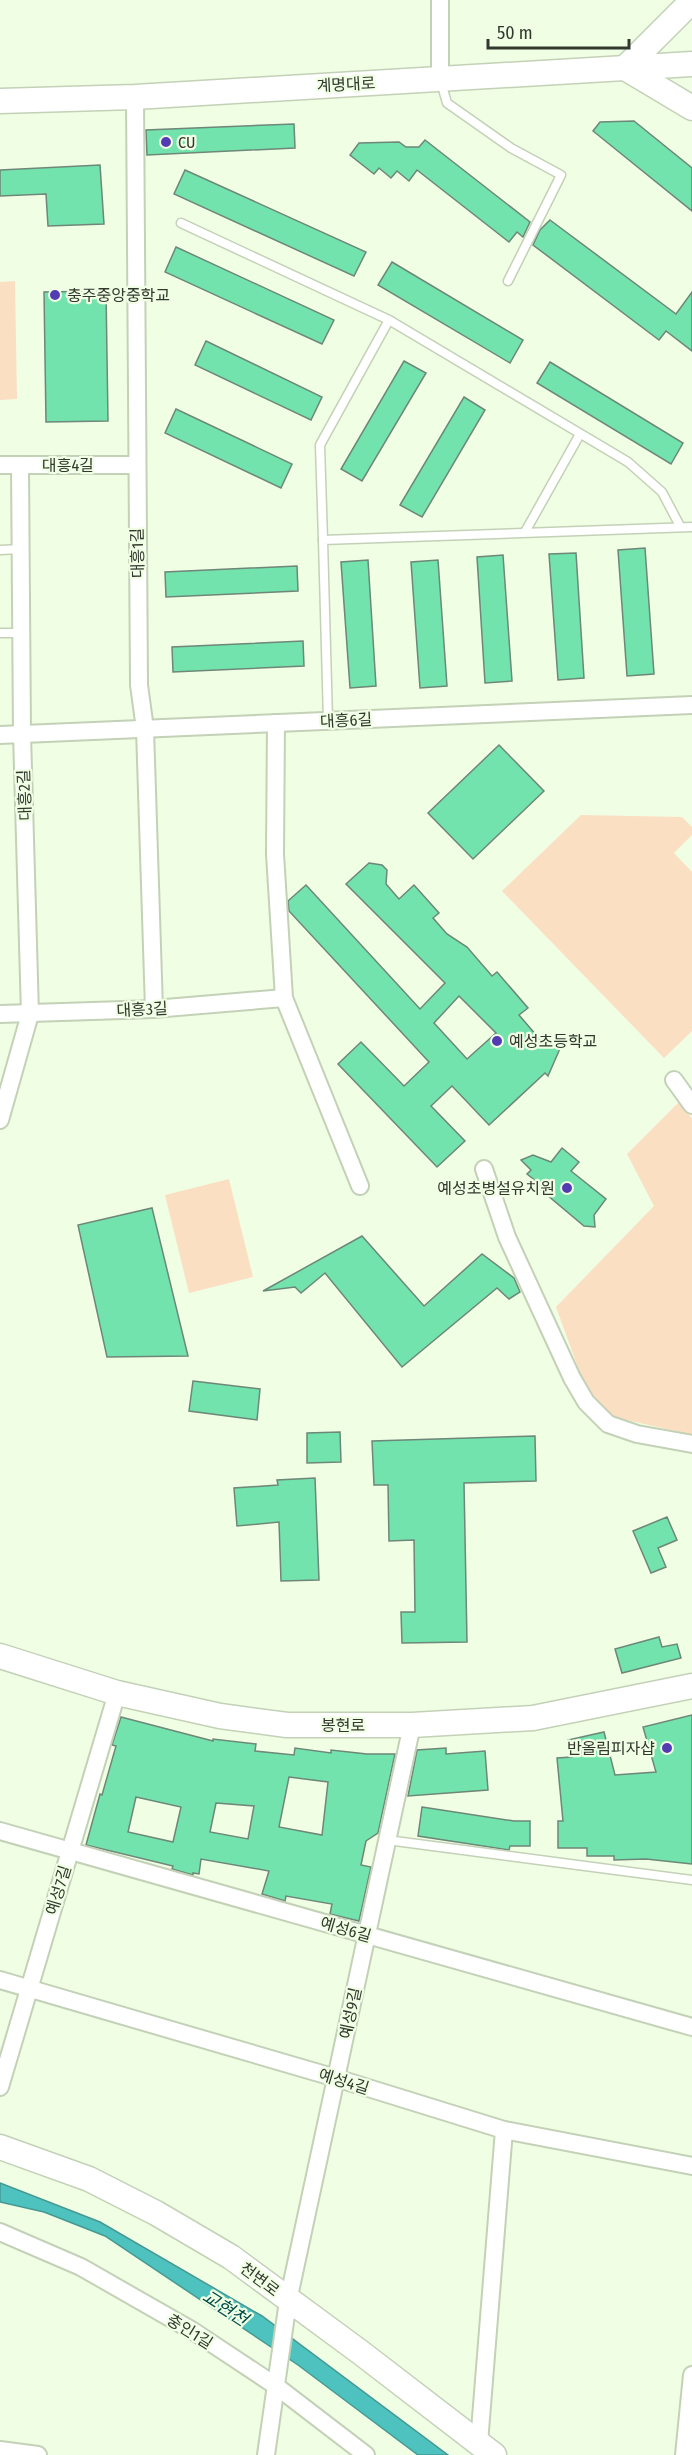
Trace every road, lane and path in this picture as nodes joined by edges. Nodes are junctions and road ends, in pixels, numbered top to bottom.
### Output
1 (440, 0) edge
2 (692, 2) edge
3 (692, 64) edge
4 (625, 68) junction
5 (440, 78) junction
6 (135, 97) junction
7 (0, 101) edge
8 (692, 108) edge
9 (181, 224) dead end
10 (508, 281) dead end
11 (389, 320) junction
12 (580, 434) junction
13 (0, 465) edge
14 (20, 465) junction
15 (136, 465) junction
16 (680, 526) junction
17 (692, 527) edge
18 (525, 532) junction
19 (323, 540) junction
20 (0, 549) edge
21 (21, 549) junction
22 (0, 633) edge
23 (21, 633) junction
24 (692, 705) edge
25 (328, 721) junction
26 (276, 723) junction
27 (146, 729) junction
28 (22, 734) junction
29 (0, 735) edge
30 (284, 998) junction
31 (154, 1009) junction
32 (0, 1014) edge
33 (30, 1014) junction
34 (674, 1080) dead end
35 (692, 1106) edge
36 (0, 1120) edge
37 (484, 1169) dead end
38 (360, 1186) dead end
39 (692, 1444) edge
40 (0, 1656) edge
41 (692, 1686) edge
42 (117, 1693) junction
43 (412, 1725) junction
44 (0, 1831) edge
45 (387, 1840) junction
46 (70, 1851) junction
47 (692, 1880) edge
48 (368, 1935) junction
49 (0, 1980) edge
50 (29, 1988) junction
51 (692, 2027) edge
52 (336, 2078) junction
53 (0, 2086) edge
54 (504, 2130) junction
55 (0, 2147) edge
56 (692, 2166) edge
57 (0, 2232) edge
58 (287, 2310) junction
59 (692, 2375) edge
60 (277, 2381) junction
61 (486, 2449) edge
62 (0, 2450) edge
63 (38, 2455) edge
64 (266, 2455) edge
65 (366, 2455) edge
66 (684, 2455) edge

1 - 5 street
2 - 4 street
3 - 4 street, 계명대로
4 - 5 street, 계명대로
4 - 8 street
5 - 6 street, 계명대로
5 - 10 lane
6 - 7 street, 계명대로
6 - 15 street, 대흥1길
9 - 11 lane
11 - 12 lane
11 - 19 lane
12 - 16 lane
12 - 18 lane
13 - 14 street, 대흥4길
14 - 15 street, 대흥4길
14 - 21 street, 대흥2길
15 - 27 street, 대흥1길
16 - 17 lane
16 - 18 lane
18 - 19 lane
19 - 25 lane
20 - 21 lane
21 - 23 street, 대흥2길
22 - 23 lane
23 - 28 street, 대흥2길
24 - 25 street, 대흥6길
25 - 26 street, 대흥6길
26 - 27 street, 대흥6길
26 - 30 street
27 - 28 street, 대흥6길
27 - 31 street, 대흥1길
28 - 29 street, 대흥6길
28 - 33 street, 대흥2길
30 - 31 street, 대흥3길
30 - 38 street
31 - 33 street, 대흥3길
32 - 33 street, 대흥3길
33 - 36 street, 대흥2길
34 - 35 street
37 - 39 street
40 - 42 street, 봉현로
41 - 43 street, 봉현로
42 - 43 street, 봉현로
42 - 46 street, 예성7길
43 - 45 street, 예성9길
44 - 46 street, 예성6길
45 - 47 lane
45 - 48 street, 예성9길
46 - 48 street, 예성6길
46 - 50 street, 예성7길
48 - 51 street, 예성6길
48 - 52 street, 예성9길
49 - 50 street, 예성4길
50 - 52 street, 예성4길
50 - 53 street, 예성7길
52 - 54 street, 예성4길
52 - 58 street, 예성9길
54 - 56 street, 예성4길
54 - 61 street
55 - 58 street, 천변로
57 - 60 street, 충인1길
58 - 60 street, 예성9길
58 - 61 street, 천변로
59 - 66 street
60 - 64 street, 예성9길
60 - 65 street, 충인1길
62 - 63 street

